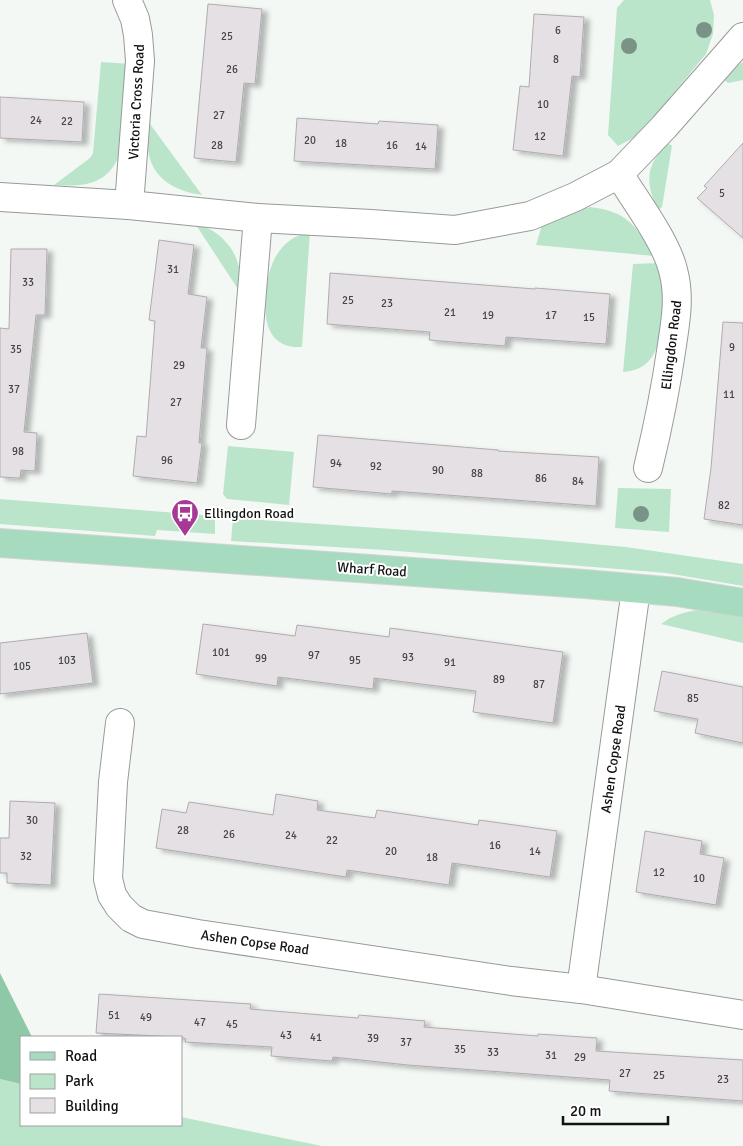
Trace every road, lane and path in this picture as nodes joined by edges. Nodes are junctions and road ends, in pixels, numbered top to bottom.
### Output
1 (127, 0) edge
2 (743, 37) edge
3 (619, 174) junction
4 (0, 197) edge
5 (129, 205) junction
6 (258, 218) junction
7 (241, 425) dead end
8 (648, 468) dead end
9 (0, 543) edge
10 (636, 589) junction
11 (743, 603) edge
12 (120, 723) dead end
13 (581, 989) junction
14 (743, 1015) edge

1 - 5 street, Victoria Cross Road
2 - 3 street
3 - 6 street
3 - 8 street, Ellingdon Road
4 - 5 street
5 - 6 street
6 - 7 street
9 - 10 main road, Wharf Road
10 - 11 main road, Wharf Road
10 - 13 street, Ashen Copse Road
12 - 13 street, Ashen Copse Road
13 - 14 street, Ashen Copse Road

